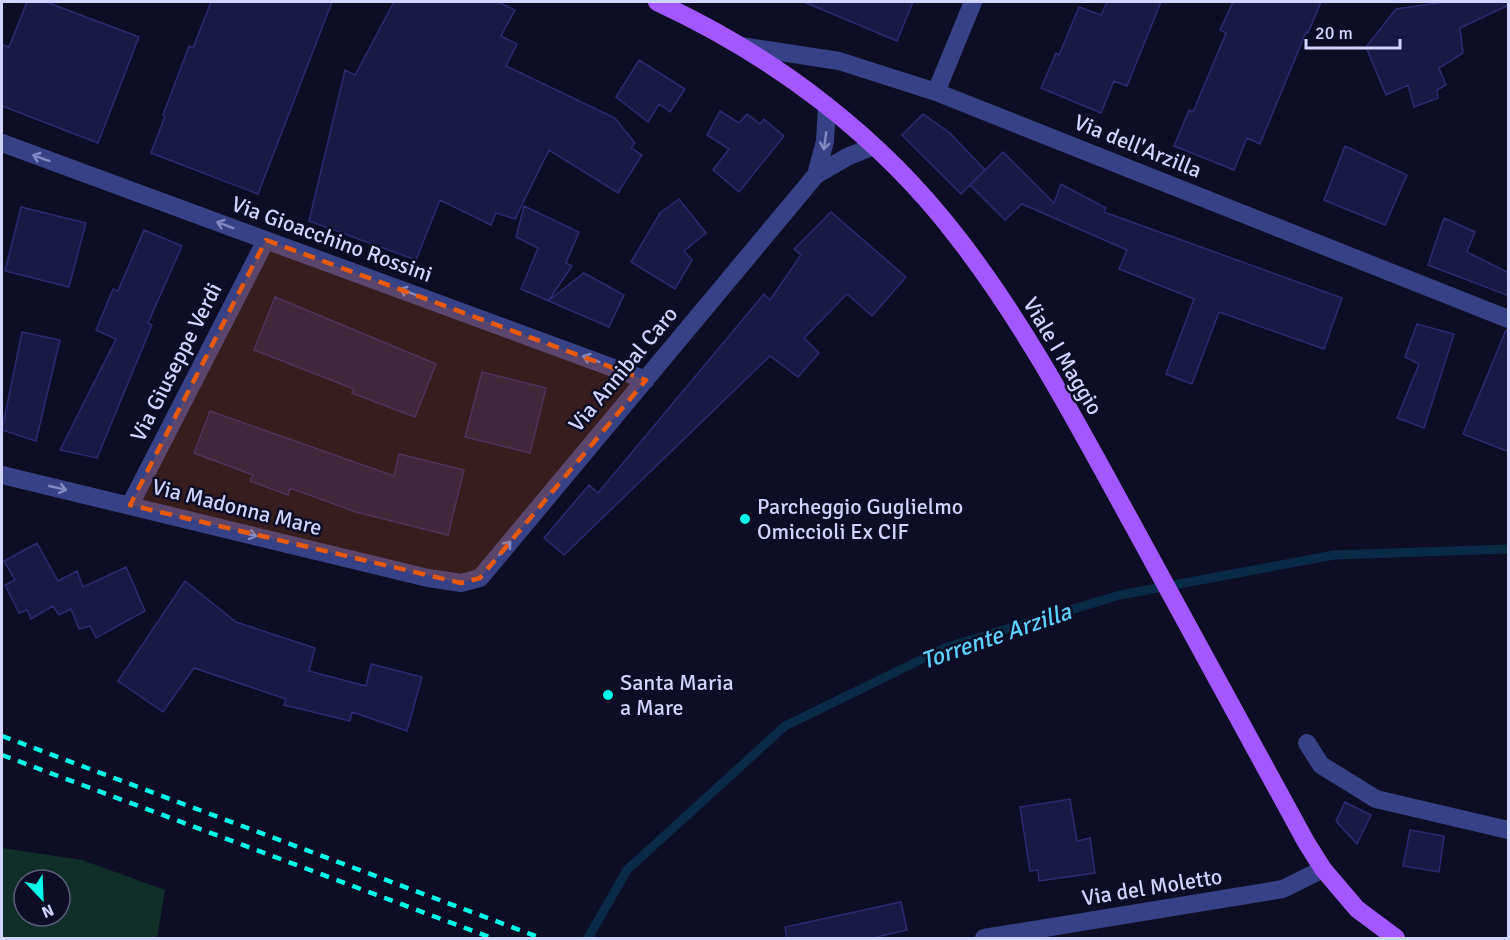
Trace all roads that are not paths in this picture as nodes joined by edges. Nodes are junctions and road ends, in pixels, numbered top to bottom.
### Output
1 (657, 2) edge
2 (973, 2) edge
3 (741, 46) junction
4 (936, 92) junction
5 (827, 106) junction
6 (2, 143) edge
7 (874, 146) junction
8 (816, 175) junction
9 (266, 240) junction
10 (1509, 319) edge
11 (645, 380) junction
12 (2, 475) edge
13 (130, 505) junction
14 (461, 583) joint
15 (1307, 743) dead end
16 (1509, 830) edge
17 (1323, 869) junction
18 (984, 939) edge
19 (1396, 939) edge

1 - 3 main road, Viale I Maggio
2 - 4 street
3 - 4 street, Via dell'Arzilla
3 - 5 main road, Viale I Maggio
4 - 10 street, Via dell'Arzilla
5 - 7 main road, Viale I Maggio
5 -> 8 street, Via Annibal Caro
9 -> 6 street, Via Gioacchino Rossini
7 - 8 street, Via Annibal Caro
7 - 17 main road, Viale I Maggio
8 - 11 street, Via Annibal Caro
11 -> 9 street, Via Gioacchino Rossini
9 - 13 street, Via Giuseppe Verdi
14 -> 11 street, Via Annibal Caro
12 -> 13 street, Via Madonna Mare
13 -> 14 street, Via Madonna Mare
15 - 16 street
17 - 18 street, Via del Moletto
17 - 19 main road, Viale I Maggio

